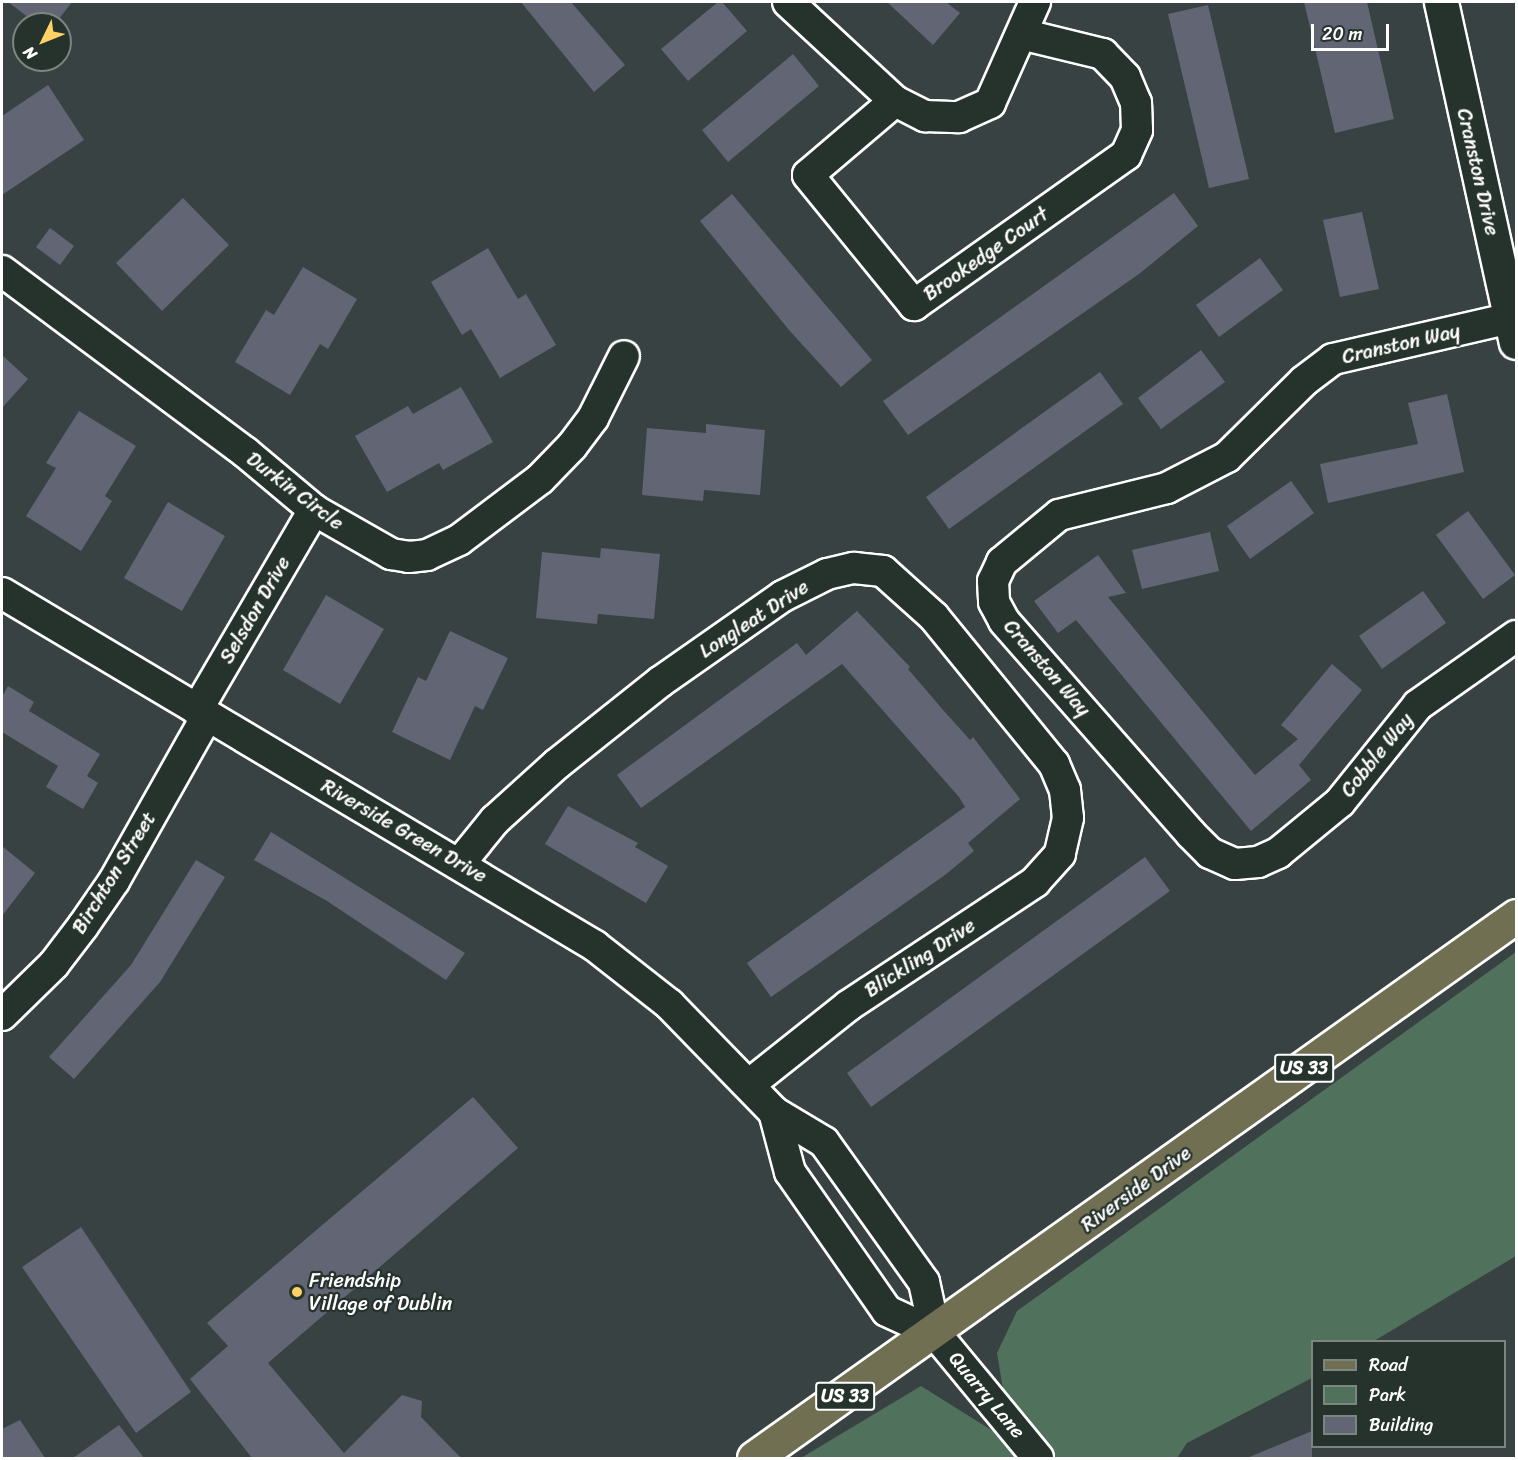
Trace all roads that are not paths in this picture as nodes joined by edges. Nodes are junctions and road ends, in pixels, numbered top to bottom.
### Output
1 (788, 2) edge
2 (1035, 2) edge
3 (1441, 2) edge
4 (1021, 34) junction
5 (895, 100) junction
6 (2, 271) edge
7 (1514, 330) edge
8 (624, 356) dead end
9 (314, 510) junction
10 (2, 593) edge
11 (1516, 636) edge
12 (202, 713) junction
13 (1068, 818) joint
14 (460, 863) junction
15 (1235, 864) joint
16 (1516, 916) edge
17 (2, 1015) edge
18 (750, 1084) junction
19 (774, 1112) junction
20 (935, 1333) junction
21 (754, 1458) edge
22 (1038, 1458) edge

1 - 5 street
2 - 4 street
3 - 7 street, Cranston Drive
4 - 5 street
4 - 5 street, Brookedge Court
6 - 9 street, Durkin Circle
7 - 15 street, Cranston Way
8 - 9 street, Durkin Circle
9 - 12 street, Selsdon Drive
10 - 12 street, Riverside Green Drive
11 - 15 street, Cobble Way
12 - 14 street, Riverside Green Drive
12 - 17 street, Birchton Street
13 - 14 street, Longleat Drive
13 - 18 street, Blickling Drive
14 - 18 street, Riverside Green Drive
16 - 20 main road, Riverside Drive / US 33
18 - 19 street, Riverside Green Drive
19 - 20 street, Riverside Green Drive
19 - 20 street, Riverside Green Drive
20 - 21 main road, Riverside Drive / US 33
20 - 22 street, Quarry Lane

